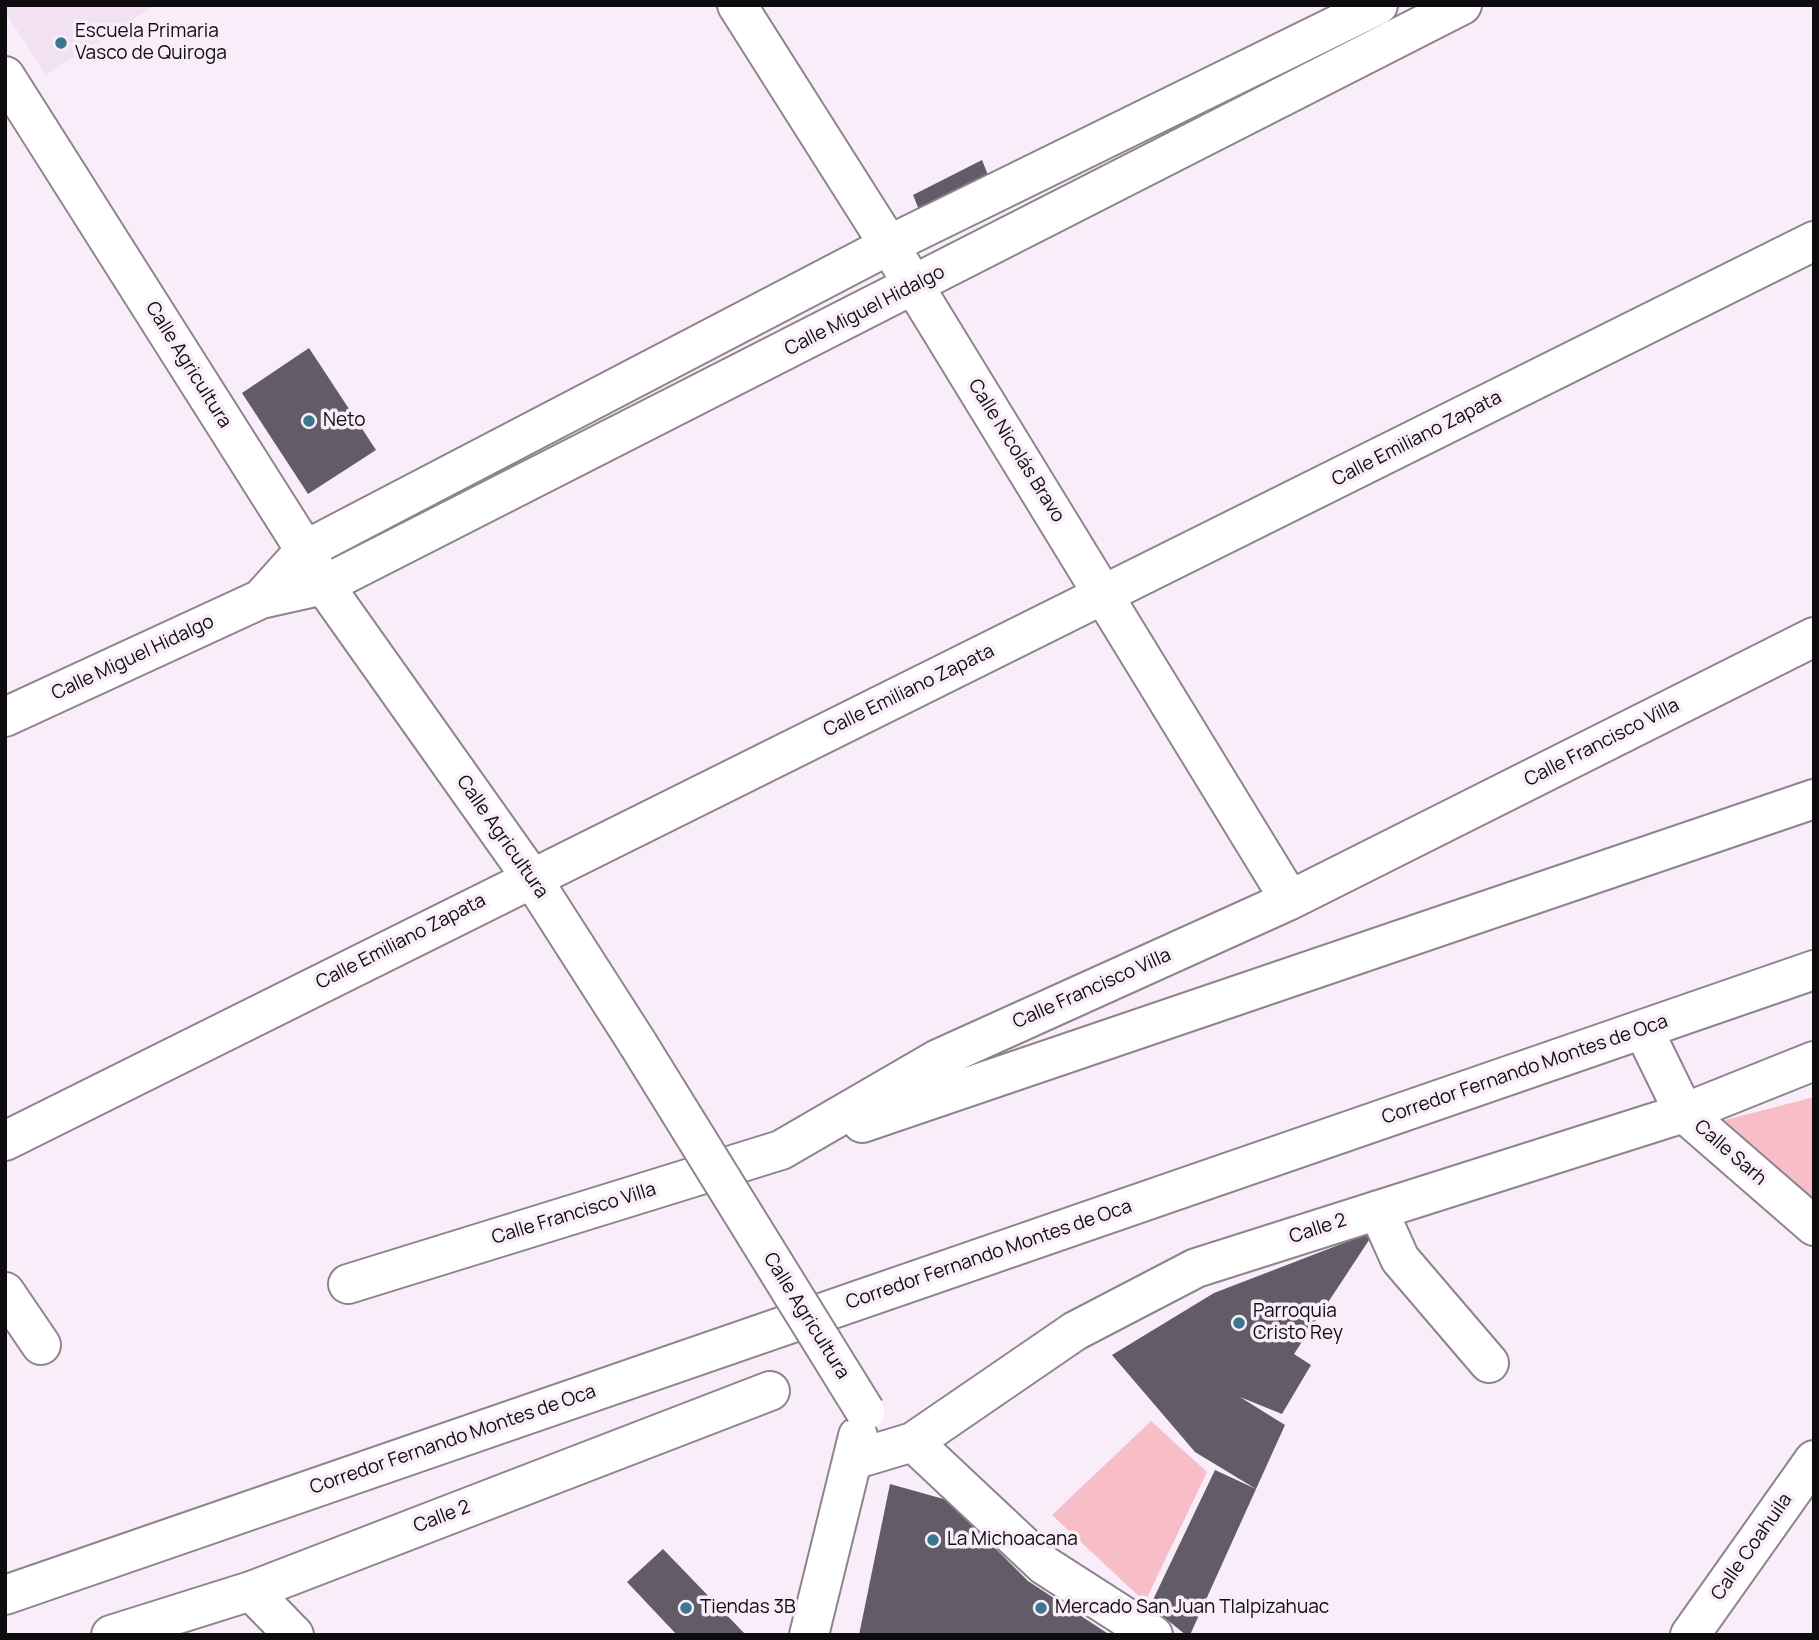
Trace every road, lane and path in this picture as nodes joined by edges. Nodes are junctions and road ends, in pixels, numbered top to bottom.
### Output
1 (737, 5) edge
2 (1378, 5) edge
3 (1462, 5) edge
4 (5, 76) edge
5 (1814, 241) edge
6 (889, 245) junction
7 (914, 287) junction
8 (306, 550) junction
9 (324, 584) junction
10 (1105, 595) junction
11 (261, 599) junction
12 (1814, 637) edge
13 (5, 718) edge
14 (1814, 799) edge
15 (531, 877) junction
16 (1290, 900) junction
17 (1814, 970) edge
18 (1643, 1029) junction
19 (1814, 1061) edge
20 (1684, 1113) junction
21 (5, 1141) edge
22 (781, 1150) junction
23 (1378, 1210) junction
24 (1814, 1226) edge
25 (348, 1284) dead end
26 (5, 1292) edge
27 (41, 1345) dead end
28 (1489, 1363) dead end
29 (770, 1391) dead end
30 (913, 1442) junction
31 (1814, 1460) edge
32 (853, 1461) junction
33 (5, 1595) edge
34 (233, 1597) junction
35 (111, 1635) edge
36 (186, 1635) edge
37 (294, 1635) edge
38 (809, 1635) edge
39 (1153, 1635) edge
40 (1690, 1635) edge

1 - 6 street, Calle Nicolás Bravo
2 - 6 street, Calle Miguel Hidalgo
3 - 7 street, Calle Miguel Hidalgo
4 - 8 street, Calle Agricultura
5 - 10 street, Calle Emiliano Zapata
6 - 7 street, Calle Nicolás Bravo
6 - 8 street, Calle Miguel Hidalgo
7 - 9 street, Calle Miguel Hidalgo
7 - 10 street, Calle Nicolás Bravo
8 - 9 street, Calle Agricultura
8 - 11 street, Calle Miguel Hidalgo
9 - 11 street, Calle Miguel Hidalgo
9 - 15 street, Calle Agricultura
10 - 15 street, Calle Emiliano Zapata
10 - 16 street, Calle Nicolás Bravo
11 - 13 street, Calle Miguel Hidalgo
12 - 16 street, Calle Francisco Villa
14 - 22 street
15 - 21 street, Calle Emiliano Zapata
15 - 32 street, Calle Agricultura, bridge
16 - 22 street, Calle Francisco Villa
17 - 18 street, Corredor Fernando Montes de Oca
18 - 20 street, Calle Sarh
18 - 33 street, Corredor Fernando Montes de Oca
19 - 20 street, Calle 2
20 - 23 street, Calle 2
20 - 24 street, Calle Sarh
22 - 25 street, Calle Francisco Villa
23 - 28 street
23 - 30 street, Calle 2
26 - 27 street
29 - 34 street, Calle 2
30 - 32 street, Calle 2
30 - 39 street
31 - 40 street, Calle Coahuila
32 - 38 street, Calle Agricultura
34 - 35 street, Calle 2
34 - 36 street
34 - 37 street

